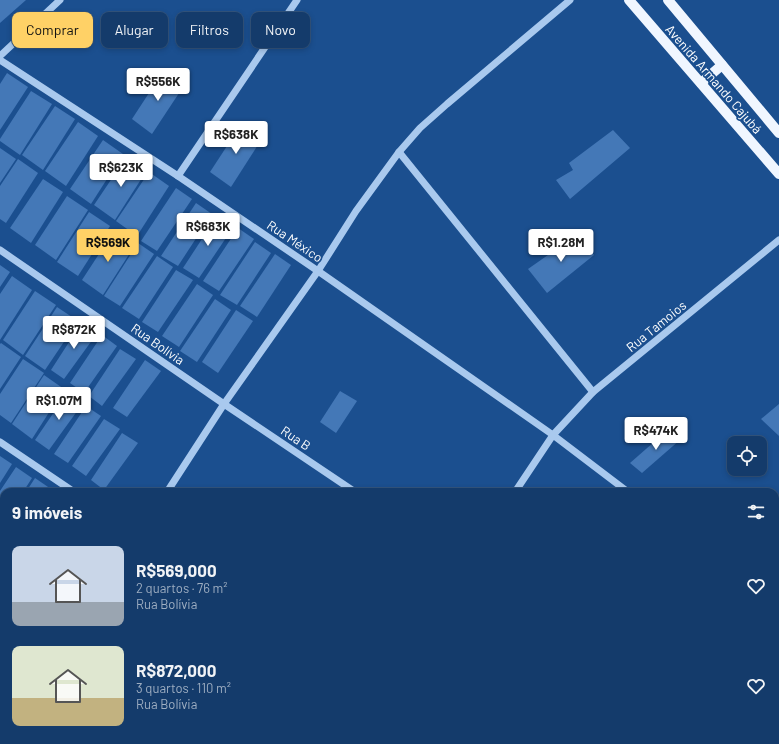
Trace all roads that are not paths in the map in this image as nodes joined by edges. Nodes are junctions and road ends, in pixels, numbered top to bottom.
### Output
1 (60, 0) edge
2 (297, 0) edge
3 (570, 0) edge
4 (629, 0) edge
5 (668, 0) edge
6 (0, 56) edge
7 (0, 60) edge
8 (722, 65) junction
9 (701, 83) junction
10 (779, 133) edge
11 (400, 152) junction
12 (779, 174) edge
13 (178, 176) junction
14 (779, 240) edge
15 (0, 250) edge
16 (318, 271) junction
17 (593, 392) junction
18 (224, 404) junction
19 (553, 435) junction
20 (0, 442) edge
21 (68, 488) edge
22 (170, 488) edge
23 (349, 488) edge
24 (517, 488) edge
25 (623, 488) edge

1 - 6 street
2 - 13 street
3 - 11 street
4 - 9 main road, Avenida Armando Cajubá
5 - 8 main road, Avenida Armando Cajubá
7 - 13 street, Rua México
8 - 9 main road
8 - 10 main road, Avenida Armando Cajubá
9 - 12 main road, Avenida Armando Cajubá
11 - 16 street
11 - 17 street
13 - 16 street, Rua México
14 - 17 street, Rua Tamoios
15 - 18 street, Rua Bolívia
16 - 18 street
16 - 19 street, Rua México
17 - 19 street, Rua Tamoios
18 - 22 street
18 - 23 street, Rua B
19 - 24 street, Rua Tamoios
19 - 25 street, Rua México
20 - 21 street

